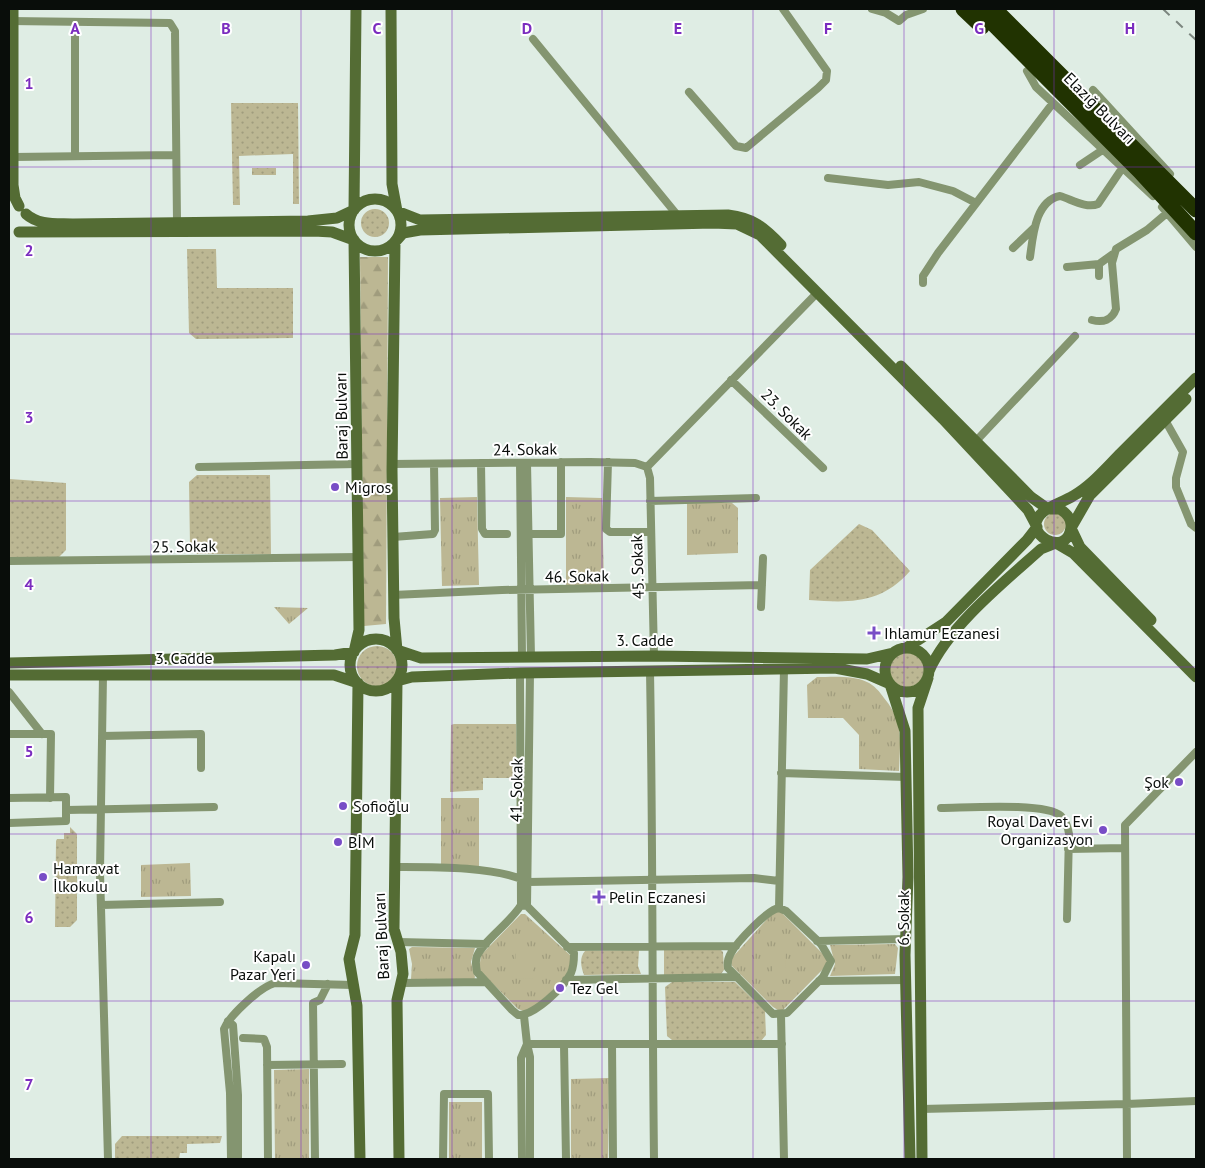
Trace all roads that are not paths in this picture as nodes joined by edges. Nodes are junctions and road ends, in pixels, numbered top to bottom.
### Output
1 (356, 9) edge
2 (391, 9) edge
3 (783, 9) edge
4 (872, 9) edge
5 (923, 9) edge
6 (963, 9) edge
7 (978, 9) edge
8 (996, 9) edge
9 (1005, 9) edge
10 (12, 17) edge
11 (75, 22) junction
12 (534, 39) dead end
13 (1041, 55) junction
14 (1027, 71) junction
15 (1093, 90) dead end
16 (690, 92) dead end
17 (1053, 104) junction
18 (1079, 113) junction
19 (1104, 150) junction
20 (176, 155) junction
21 (75, 156) junction
22 (13, 157) junction
23 (1080, 166) dead end
24 (1123, 167) junction
25 (828, 178) dead end
26 (1196, 200) edge
27 (976, 203) junction
28 (18, 208) edge
29 (354, 210) junction
30 (1196, 210) edge
31 (397, 211) junction
32 (1167, 213) junction
33 (678, 216) junction
34 (177, 222) junction
35 (1034, 228) junction
36 (14, 233) edge
37 (1196, 233) edge
38 (354, 240) junction
39 (395, 242) junction
40 (1196, 247) edge
41 (1013, 248) dead end
42 (1113, 254) junction
43 (1030, 256) dead end
44 (1098, 264) junction
45 (1067, 267) dead end
46 (1099, 276) dead end
47 (923, 282) dead end
48 (818, 292) junction
49 (1092, 320) dead end
50 (1075, 336) dead end
51 (1196, 378) edge
52 (731, 380) junction
53 (1196, 389) edge
54 (1165, 420) junction
55 (976, 441) junction
56 (561, 462) junction
57 (608, 462) junction
58 (481, 463) junction
59 (523, 463) junction
60 (358, 464) junction
61 (392, 464) junction
62 (434, 464) junction
63 (199, 467) dead end
64 (647, 467) junction
65 (823, 468) dead end
66 (756, 498) dead end
67 (650, 501) junction
68 (1048, 509) junction
69 (1036, 528) junction
70 (1071, 528) junction
71 (1196, 528) edge
72 (650, 532) junction
73 (506, 534) dead end
74 (534, 534) dead end
75 (393, 537) junction
76 (1056, 543) junction
77 (359, 557) junction
78 (763, 558) dead end
79 (9, 562) edge
80 (762, 585) junction
81 (651, 589) junction
82 (526, 591) junction
83 (393, 595) junction
84 (761, 607) dead end
85 (906, 648) junction
86 (397, 650) junction
87 (354, 652) junction
88 (893, 653) junction
89 (654, 656) junction
90 (526, 657) junction
91 (9, 663) edge
92 (1196, 666) edge
93 (784, 669) junction
94 (650, 672) junction
95 (525, 673) junction
96 (928, 674) junction
97 (9, 675) edge
98 (103, 675) junction
99 (1196, 677) edge
100 (397, 680) junction
101 (358, 683) junction
102 (890, 684) junction
103 (9, 692) edge
104 (9, 734) edge
105 (42, 734) junction
106 (102, 736) junction
107 (1196, 752) edge
108 (201, 768) dead end
109 (781, 773) junction
110 (906, 777) junction
111 (9, 798) edge
112 (50, 798) junction
113 (214, 807) dead end
114 (941, 808) dead end
115 (102, 809) junction
116 (67, 810) junction
117 (9, 823) edge
118 (1125, 848) junction
119 (1068, 849) junction
120 (395, 867) junction
121 (524, 880) junction
122 (654, 881) junction
123 (779, 881) junction
124 (220, 902) dead end
125 (101, 905) junction
126 (524, 906) junction
127 (779, 908) junction
128 (1067, 919) dead end
129 (906, 939) junction
130 (818, 940) junction
131 (398, 942) junction
132 (486, 944) junction
133 (653, 945) junction
134 (736, 946) junction
135 (567, 947) junction
136 (737, 977) junction
137 (652, 979) junction
138 (566, 980) junction
139 (906, 980) junction
140 (819, 981) junction
141 (486, 982) junction
142 (401, 983) junction
143 (328, 984) junction
144 (354, 985) junction
145 (781, 1015) junction
146 (524, 1016) junction
147 (228, 1021) junction
148 (243, 1038) dead end
149 (527, 1044) junction
150 (612, 1044) junction
151 (653, 1044) junction
152 (782, 1044) junction
153 (564, 1045) junction
154 (315, 1063) junction
155 (342, 1064) dead end
156 (267, 1065) junction
157 (1196, 1101) edge
158 (1128, 1104) junction
159 (921, 1109) junction
160 (108, 1159) edge
161 (231, 1159) edge
162 (238, 1159) edge
163 (268, 1159) edge
164 (315, 1159) edge
165 (360, 1159) edge
166 (399, 1159) edge
167 (443, 1159) edge
168 (489, 1159) edge
169 (522, 1159) edge
170 (530, 1159) edge
171 (566, 1159) edge
172 (613, 1159) edge
173 (654, 1159) edge
174 (784, 1159) edge
175 (910, 1159) edge
176 (922, 1159) edge
177 (1127, 1159) edge

1 - 29 main road
2 - 31 main road
3 - 16 street
4 - 5 street
6 - 14 highway
7 - 18 highway, Elazığ Bulvarı
8 - 13 highway, Elazığ Bulvarı
9 - 13 highway
10 - 11 street
10 - 22 main road
11 - 20 street
11 - 21 street
12 - 33 street
13 - 30 highway, Elazığ Bulvarı
14 - 17 street
14 - 18 highway
15 - 26 street
17 - 19 street
17 - 27 street
18 - 37 highway, Elazığ Bulvarı
19 - 23 street
19 - 24 street
20 - 21 street
20 - 34 street
21 - 22 street
22 - 28 main road
24 - 32 street
24 - 35 street
25 - 27 street
27 - 47 street
28 - 34 main road
28 - 36 main road
29 - 31 main road
29 - 34 main road
29 - 38 main road
31 - 33 main road
31 - 39 main road
32 - 40 street
32 - 42 street
33 - 55 main road
35 - 41 street
35 - 43 street
36 - 38 main road
38 - 39 main road
38 - 60 main road, Baraj Bulvarı
39 - 48 main road
39 - 61 main road
42 - 44 street
42 - 49 street
44 - 45 street
44 - 46 street
48 - 52 street
48 - 69 main road
50 - 55 street
51 - 68 main road
52 - 64 street
52 - 65 street, 23. Sokak
53 - 54 main road
54 - 70 main road
54 - 71 street
55 - 68 main road
56 - 57 street, 24. Sokak
56 - 59 street, 24. Sokak
56 - 74 street
57 - 64 street, 24. Sokak
57 - 72 street
58 - 59 street, 24. Sokak
58 - 62 street, 24. Sokak
58 - 73 street
59 - 82 street
60 - 63 street
60 - 77 main road, Baraj Bulvarı
61 - 62 street, 24. Sokak
61 - 75 main road
62 - 75 street
64 - 67 street, 45. Sokak
66 - 67 street
67 - 72 street, 45. Sokak
68 - 69 main road
68 - 70 main road
69 - 76 main road
69 - 85 main road
70 - 76 main road
70 - 92 main road
72 - 81 street, 45. Sokak
75 - 83 main road
76 - 96 main road, 6. Sokak
76 - 99 main road
77 - 79 street, 25. Sokak
77 - 87 main road, Baraj Bulvarı
78 - 80 street
80 - 81 street, 46. Sokak
80 - 84 street
81 - 82 street, 46. Sokak
81 - 89 street, 45. Sokak
82 - 83 street, 46. Sokak
82 - 90 street
83 - 86 main road
85 - 88 main road
85 - 96 main road
86 - 87 main road
86 - 90 main road, 3. Cadde
86 - 100 main road
87 - 91 main road, 3. Cadde
87 - 101 main road
88 - 89 main road, 3. Cadde
88 - 102 main road
89 - 90 main road, 3. Cadde
93 - 94 main road, 3. Cadde
93 - 102 main road, 3. Cadde
93 - 109 street
94 - 95 main road, 3. Cadde
94 - 122 street
95 - 100 main road, 3. Cadde
95 - 121 street, 41. Sokak
96 - 102 main road
96 - 159 main road, 6. Sokak
97 - 98 main road, 3. Cadde
98 - 101 main road, 3. Cadde
98 - 106 street
100 - 101 main road
100 - 120 main road, Baraj Bulvarı
101 - 144 main road, Baraj Bulvarı
102 - 110 main road, 6. Sokak
103 - 105 street
104 - 105 street
105 - 112 street
106 - 108 street
106 - 115 street
107 - 118 street
109 - 110 street
109 - 123 street
110 - 129 main road, 6. Sokak
111 - 112 street
112 - 116 street
113 - 115 street
114 - 119 street
115 - 116 street
115 - 125 street
116 - 117 street
118 - 119 street
118 - 158 street
119 - 128 street
120 - 121 street
120 - 131 main road, Baraj Bulvarı
121 - 122 street
121 - 126 street, 41. Sokak
122 - 123 street
122 - 133 street
123 - 127 street
124 - 125 street
125 - 160 street
126 - 132 street
126 - 135 street
127 - 130 street
127 - 134 street
129 - 130 street
129 - 139 main road, 6. Sokak
130 - 140 street
131 - 132 street
131 - 142 main road, Baraj Bulvarı
132 - 141 street
133 - 134 street
133 - 135 street
133 - 137 street
134 - 136 street
135 - 138 street
136 - 137 street
136 - 145 street
137 - 138 street
137 - 151 street
138 - 146 street
139 - 140 street
139 - 175 main road, 6. Sokak
140 - 145 street
141 - 142 street
141 - 146 street
142 - 166 main road, Baraj Bulvarı
143 - 144 street
143 - 147 street
143 - 154 street
144 - 165 main road, Baraj Bulvarı
145 - 152 street
146 - 149 street
147 - 161 street
147 - 162 street
148 - 156 street
149 - 153 street
149 - 169 street
149 - 170 street
150 - 151 street
150 - 153 street
150 - 172 street
151 - 152 street
151 - 173 street
152 - 174 street
153 - 171 street
154 - 155 street
154 - 156 street
154 - 164 street
156 - 163 street
157 - 158 street
158 - 159 street
158 - 177 street
159 - 176 main road, 6. Sokak
167 - 168 street

